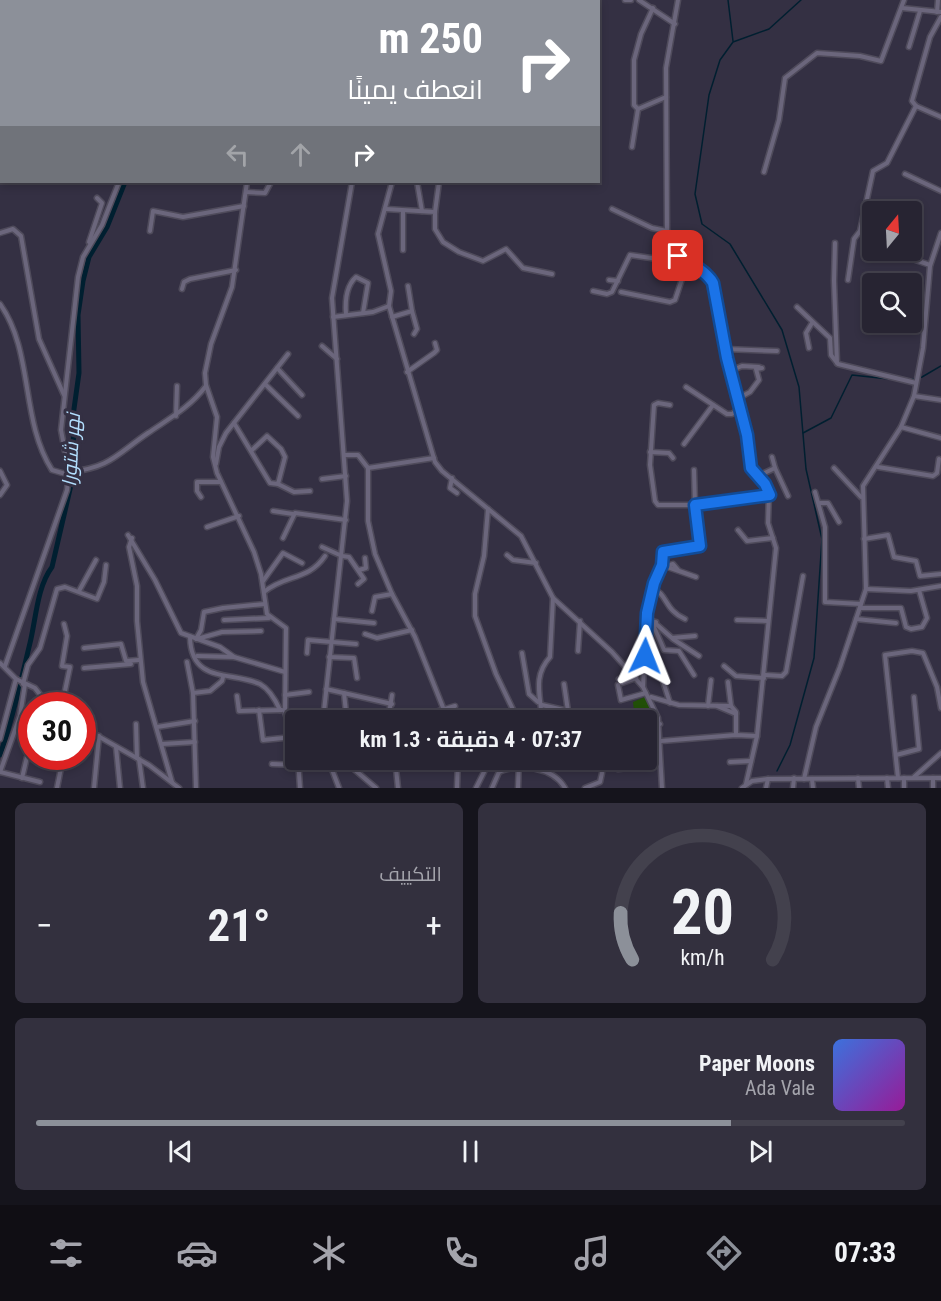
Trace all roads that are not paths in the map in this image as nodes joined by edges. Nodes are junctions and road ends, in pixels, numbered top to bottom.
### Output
1 (625, 0) edge
2 (631, 0) edge
3 (639, 0) edge
4 (678, 0) edge
5 (904, 0) edge
6 (938, 0) edge
7 (653, 8) junction
8 (902, 8) junction
9 (920, 11) junction
10 (939, 12) edge
11 (941, 17) edge
12 (675, 24) junction
13 (909, 47) dead end
14 (666, 97) junction
15 (916, 106) junction
16 (638, 109) junction
17 (941, 117) edge
18 (632, 147) dead end
19 (764, 172) dead end
20 (905, 174) dead end
21 (119, 183) edge
22 (247, 183) edge
23 (271, 183) edge
24 (352, 183) edge
25 (392, 183) edge
26 (417, 183) edge
27 (439, 183) edge
28 (941, 191) edge
29 (246, 192) junction
30 (98, 198) dead end
31 (244, 206) junction
32 (386, 209) junction
33 (612, 209) dead end
34 (403, 211) junction
35 (422, 211) junction
36 (435, 212) junction
37 (150, 231) dead end
38 (667, 231) junction
39 (0, 233) edge
40 (941, 234) edge
41 (835, 243) dead end
42 (87, 248) junction
43 (403, 250) dead end
44 (682, 254) junction
45 (918, 261) edge
46 (692, 265) junction
47 (930, 265) junction
48 (236, 270) junction
49 (552, 274) dead end
50 (609, 280) dead end
51 (848, 280) dead end
52 (618, 281) junction
53 (408, 286) dead end
54 (182, 289) dead end
55 (593, 291) dead end
56 (621, 292) dead end
57 (0, 304) edge
58 (389, 306) junction
59 (797, 306) dead end
60 (412, 310) junction
61 (363, 313) junction
62 (346, 314) junction
63 (333, 316) junction
64 (392, 317) junction
65 (812, 323) junction
66 (414, 334) dead end
67 (435, 343) dead end
68 (322, 346) dead end
69 (809, 348) dead end
70 (725, 349) junction
71 (777, 351) dead end
72 (288, 354) dead end
73 (337, 360) junction
74 (838, 364) junction
75 (277, 368) junction
76 (730, 371) junction
77 (407, 372) junction
78 (916, 382) junction
79 (265, 384) junction
80 (206, 385) junction
81 (177, 386) dead end
82 (686, 387) dead end
83 (302, 395) dead end
84 (65, 396) junction
85 (914, 396) junction
86 (737, 399) junction
87 (941, 400) edge
88 (670, 405) dead end
89 (713, 405) junction
90 (740, 408) junction
91 (298, 416) dead end
92 (176, 417) junction
93 (234, 423) junction
94 (901, 427) junction
95 (941, 438) edge
96 (684, 444) dead end
97 (251, 451) junction
98 (650, 452) junction
99 (344, 455) junction
100 (772, 457) dead end
101 (434, 458) junction
102 (673, 458) dead end
103 (939, 459) dead end
104 (216, 467) junction
105 (878, 467) junction
106 (368, 468) junction
107 (775, 468) junction
108 (834, 468) dead end
109 (694, 470) dead end
110 (0, 471) edge
111 (72, 473) junction
112 (346, 477) junction
113 (756, 477) junction
114 (452, 478) junction
115 (322, 479) dead end
116 (221, 482) junction
117 (278, 484) junction
118 (310, 491) dead end
119 (457, 492) dead end
120 (815, 492) dead end
121 (0, 495) edge
122 (770, 495) junction
123 (788, 496) dead end
124 (201, 497) dead end
125 (861, 498) junction
126 (820, 503) junction
127 (695, 505) junction
128 (488, 509) junction
129 (273, 511) dead end
130 (293, 514) junction
131 (239, 516) junction
132 (346, 520) junction
133 (839, 522) dead end
134 (207, 527) dead end
135 (738, 530) dead end
136 (283, 538) dead end
137 (773, 538) junction
138 (864, 539) junction
139 (322, 547) dead end
140 (507, 555) dead end
141 (325, 556) dead end
142 (342, 556) junction
143 (365, 558) dead end
144 (96, 560) dead end
145 (302, 562) dead end
146 (536, 562) junction
147 (106, 565) dead end
148 (356, 566) junction
149 (664, 566) junction
150 (941, 574) edge
151 (803, 576) dead end
152 (696, 577) dead end
153 (262, 582) junction
154 (358, 584) dead end
155 (941, 586) edge
156 (652, 588) junction
157 (866, 589) junction
158 (919, 590) junction
159 (80, 591) junction
160 (263, 592) junction
161 (392, 594) junction
162 (553, 598) junction
163 (265, 604) junction
164 (860, 606) junction
165 (372, 611) dead end
166 (646, 616) junction
167 (269, 618) junction
168 (334, 619) junction
169 (685, 619) dead end
170 (224, 620) dead end
171 (580, 620) junction
172 (737, 620) dead end
173 (856, 620) junction
174 (768, 621) junction
175 (656, 622) junction
176 (374, 623) dead end
177 (896, 623) dead end
178 (64, 624) dead end
179 (412, 630) junction
180 (261, 631) dead end
181 (365, 634) dead end
182 (694, 636) dead end
183 (190, 638) junction
184 (672, 638) junction
185 (196, 639) junction
186 (331, 642) junction
187 (356, 644) dead end
188 (84, 648) dead end
189 (578, 651) dead end
190 (522, 653) dead end
191 (307, 654) dead end
192 (197, 656) dead end
193 (699, 656) dead end
194 (234, 657) junction
195 (329, 657) junction
196 (140, 661) junction
197 (187, 662) dead end
198 (0, 663) edge
199 (5, 666) junction
200 (724, 666) dead end
201 (84, 668) dead end
202 (285, 672) junction
203 (694, 675) dead end
204 (222, 677) junction
205 (764, 677) junction
206 (357, 678) dead end
207 (636, 678) junction
208 (662, 678) dead end
209 (619, 680) dead end
210 (711, 680) dead end
211 (21, 682) junction
212 (728, 682) dead end
213 (564, 684) dead end
214 (618, 685) dead end
215 (643, 687) junction
216 (326, 689) junction
217 (38, 692) edge
218 (65, 692) edge
219 (309, 692) dead end
220 (194, 693) junction
221 (344, 693) junction
222 (285, 695) junction
223 (392, 695) dead end
224 (648, 695) junction
225 (237, 696) dead end
226 (914, 697) dead end
227 (670, 703) junction
228 (392, 704) junction
229 (540, 704) junction
230 (455, 706) dead end
231 (708, 706) junction
232 (716, 706) junction
233 (731, 706) junction
234 (941, 708) edge
235 (259, 710) junction
236 (324, 710) edge
237 (346, 710) edge
238 (389, 710) edge
239 (442, 710) joint
240 (513, 710) edge
241 (541, 710) edge
242 (283, 711) junction
243 (736, 714) junction
244 (285, 716) edge
245 (195, 721) junction
246 (136, 724) dead end
247 (660, 724) junction
248 (657, 725) edge
249 (157, 727) junction
250 (96, 734) edge
251 (736, 735) junction
252 (99, 736) junction
253 (757, 736) junction
254 (0, 739) edge
255 (285, 739) edge
256 (661, 741) junction
257 (195, 742) junction
258 (162, 744) junction
259 (116, 746) junction
260 (941, 753) edge
261 (896, 754) junction
262 (138, 758) junction
263 (751, 761) junction
264 (729, 762) dead end
265 (272, 764) dead end
266 (285, 764) edge
267 (657, 765) edge
268 (660, 765) junction
269 (24, 770) edge
270 (61, 770) edge
271 (299, 770) edge
272 (332, 770) edge
273 (355, 770) edge
274 (396, 770) edge
275 (458, 770) edge
276 (512, 770) edge
277 (518, 770) edge
278 (528, 770) edge
279 (0, 772) edge
280 (484, 772) dead end
281 (602, 773) dead end
282 (22, 778) junction
283 (794, 778) junction
284 (858, 778) junction
285 (887, 778) junction
286 (901, 778) junction
287 (913, 778) junction
288 (933, 778) junction
289 (941, 778) edge
290 (768, 779) junction
291 (804, 779) junction
292 (812, 779) junction
293 (40, 782) dead end
294 (172, 782) junction
295 (746, 784) junction
296 (57, 788) edge
297 (94, 788) edge
298 (120, 788) edge
299 (143, 788) edge
300 (179, 788) edge
301 (196, 788) edge
302 (300, 788) edge
303 (339, 788) edge
304 (376, 788) edge
305 (398, 788) edge
306 (457, 788) edge
307 (476, 788) edge
308 (492, 788) edge
309 (518, 788) edge
310 (564, 788) edge
311 (585, 788) edge
312 (662, 788) edge
313 (742, 788) edge
314 (766, 788) edge
315 (793, 788) edge
316 (813, 788) edge
317 (859, 788) edge
318 (888, 788) edge
319 (904, 788) edge
320 (933, 788) edge

1 - 2 street
3 - 7 street
4 - 12 street
5 - 8 street
6 - 10 street
7 - 12 street
7 - 16 street
8 - 9 street
8 - 19 street
9 - 10 street
9 - 13 street
11 - 15 street
12 - 14 street
14 - 16 street
14 - 38 street
15 - 17 street
15 - 51 street
16 - 18 street
20 - 28 street
21 - 42 street
22 - 29 street
23 - 29 street
24 - 63 street
25 - 32 street
26 - 35 street
27 - 36 street
29 - 31 street
30 - 42 street
31 - 37 street
31 - 48 street
32 - 34 street
32 - 58 street
33 - 38 street
34 - 35 street
34 - 43 street
35 - 36 street
36 - 49 street
38 - 44 street
39 - 84 street
40 - 47 street
41 - 74 street
42 - 84 street
44 - 46 street
44 - 52 street
45 - 47 street
46 - 56 street
46 - 70 street
47 - 78 street
48 - 54 street
48 - 80 street
50 - 52 street
52 - 55 street
53 - 60 street
57 - 111 street
58 - 61 street
58 - 64 street
59 - 65 street
60 - 64 street
60 - 66 street
61 - 62 street
61 - 62 street
62 - 63 street
63 - 73 street
64 - 77 street
65 - 69 street
65 - 74 street
67 - 77 street
68 - 73 street
70 - 71 street
70 - 76 street
72 - 75 street
73 - 99 street
74 - 78 street
75 - 79 street
75 - 83 street
76 - 86 street
76 - 86 street
77 - 101 street
78 - 85 street
79 - 91 street
79 - 93 street
80 - 92 street
80 - 104 street
81 - 92 street
82 - 89 street
84 - 111 street
85 - 87 street
85 - 94 street
86 - 90 street
88 - 98 street
89 - 90 street
89 - 96 street
90 - 113 street
92 - 111 street
93 - 97 street
93 - 104 street
94 - 95 street
94 - 105 street
97 - 117 street
97 - 117 street
98 - 102 street
98 - 127 street
99 - 106 street
99 - 112 street
100 - 107 street
101 - 106 street
101 - 114 street
103 - 105 street
104 - 116 street
105 - 125 street
106 - 161 street
107 - 113 street
107 - 123 street
108 - 125 street
109 - 127 street
110 - 121 street
111 - 199 street
112 - 115 street
112 - 132 street
113 - 122 street
114 - 119 street
114 - 128 street
116 - 124 street
116 - 131 street
117 - 118 street
120 - 126 street
122 - 127 street
122 - 137 street
125 - 138 street
126 - 133 street
126 - 164 street
127 - 149 street
128 - 146 street
128 - 240 street
129 - 130 street
130 - 132 street
130 - 136 street
131 - 134 street
131 - 153 street
132 - 142 street
135 - 137 street
137 - 174 street
138 - 150 street
138 - 157 street
139 - 142 street
140 - 146 street
141 - 160 street
142 - 148 street
142 - 168 street
143 - 148 street
144 - 159 street
145 - 153 street
146 - 162 street
147 - 159 street
148 - 154 street
149 - 152 street
149 - 156 street
151 - 205 street
153 - 160 street
155 - 158 street
156 - 166 street
156 - 169 street
157 - 158 street
157 - 164 street
158 - 164 street
159 - 211 street
160 - 163 street
161 - 165 street
161 - 179 street
162 - 171 street
162 - 229 street
163 - 167 street
163 - 185 street
164 - 173 street
166 - 175 street
166 - 215 street
167 - 170 street
167 - 202 street
168 - 176 street
168 - 186 street
171 - 189 street
171 - 207 street
172 - 174 street
173 - 177 street
173 - 291 street
174 - 205 street
175 - 184 street
175 - 203 street
178 - 218 street
179 - 181 street
179 - 239 street
180 - 185 street
182 - 184 street
183 - 185 street
183 - 196 street
183 - 204 street
184 - 193 street
185 - 194 street
186 - 187 street
186 - 191 street
186 - 195 street
188 - 196 street
190 - 229 street
192 - 194 street
194 - 202 street
195 - 206 street
195 - 216 street
196 - 201 street
196 - 249 street
197 - 220 street
198 - 199 street
199 - 211 street
200 - 205 street
202 - 222 street
204 - 220 street
204 - 242 street
205 - 253 street
207 - 209 street
207 - 215 street
208 - 227 street
210 - 231 street
211 - 217 street
211 - 254 street
211 - 279 street
212 - 233 street
213 - 229 street
214 - 224 street
215 - 224 street
216 - 221 street
216 - 236 street
219 - 222 street
220 - 245 street
221 - 228 street
221 - 237 street
222 - 242 street
223 - 228 street
224 - 227 street
224 - 247 street
225 - 235 street
226 - 261 street
227 - 231 street
228 - 238 street
229 - 241 street
230 - 239 street
231 - 232 street
232 - 233 street
232 - 243 street
233 - 243 street
234 - 261 street
235 - 242 street
235 - 255 street
242 - 244 street
243 - 251 street
245 - 249 street
245 - 257 street
246 - 262 street
247 - 248 street
247 - 256 street
249 - 258 street
250 - 252 street
251 - 253 street
251 - 256 street
252 - 259 street
252 - 297 street
253 - 263 street
256 - 268 street
257 - 258 street
257 - 301 street
258 - 294 street
259 - 262 street
259 - 298 street
260 - 287 street
261 - 286 street
262 - 294 street
262 - 299 street
263 - 264 street
263 - 295 street
265 - 266 street
267 - 268 street
268 - 312 street
269 - 282 street
270 - 296 street
271 - 302 street
272 - 303 street
273 - 304 street
274 - 305 street
275 - 306 street
276 - 308 street
277 - 309 street
278 - 310 street
279 - 282 street
280 - 307 street
281 - 311 street
282 - 293 street
283 - 290 street
283 - 291 street
283 - 315 street
284 - 285 street
284 - 292 street
284 - 317 street
285 - 286 street
285 - 318 street
286 - 287 street
286 - 319 street
287 - 288 street
288 - 289 street
288 - 320 street
290 - 295 street
290 - 314 street
291 - 292 street
292 - 316 street
294 - 300 street
295 - 313 street

